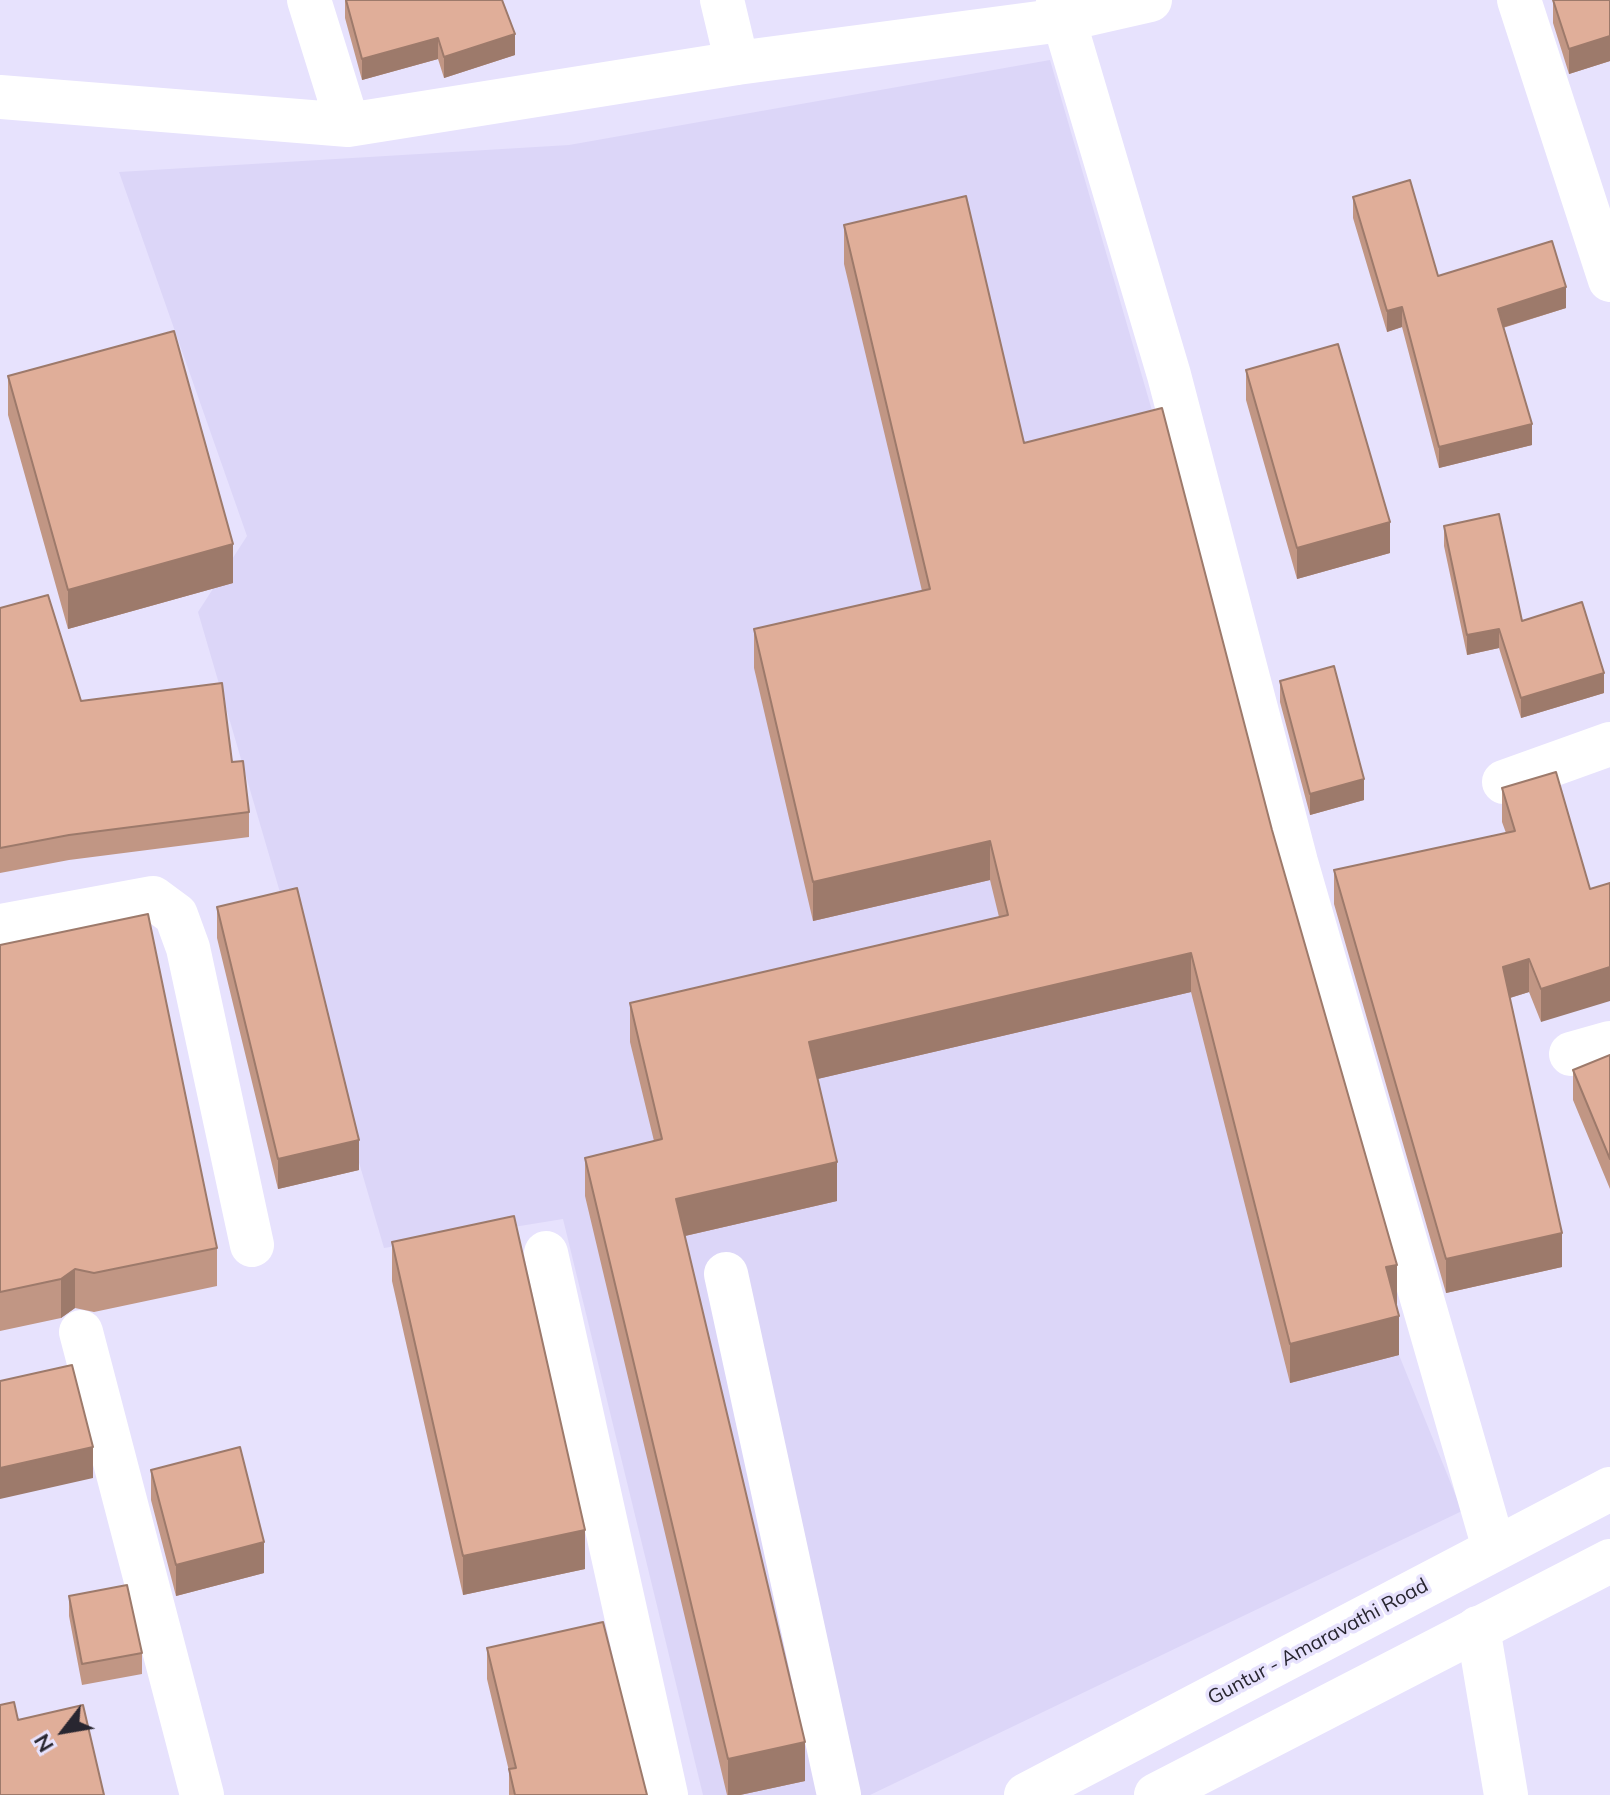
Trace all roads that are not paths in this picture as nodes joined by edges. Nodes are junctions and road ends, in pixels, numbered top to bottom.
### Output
1 (309, 0) edge
2 (722, 0) edge
3 (1150, 0) edge
4 (1519, 0) edge
5 (1060, 10) edge
6 (737, 63) junction
7 (0, 97) edge
8 (348, 125) junction
9 (1610, 280) edge
10 (1610, 744) edge
11 (1504, 782) dead end
12 (0, 926) edge
13 (252, 1245) dead end
14 (546, 1253) dead end
15 (726, 1274) dead end
16 (81, 1332) dead end
17 (1610, 1489) edge
18 (1494, 1548) junction
19 (1610, 1561) edge
20 (1478, 1628) junction
21 (202, 1795) edge
22 (666, 1795) edge
23 (839, 1795) edge
24 (1026, 1795) edge
25 (1156, 1795) edge
26 (1506, 1795) edge

1 - 8 street
2 - 6 street
3 - 5 street
4 - 9 street
5 - 6 street
5 - 18 street
6 - 8 street
7 - 8 street
10 - 11 street
12 - 13 street
14 - 22 street
15 - 23 street
16 - 21 street
17 - 18 street, Guntur - Amaravathi Road
18 - 24 street, Guntur - Amaravathi Road
19 - 20 street
20 - 25 street
20 - 26 street

